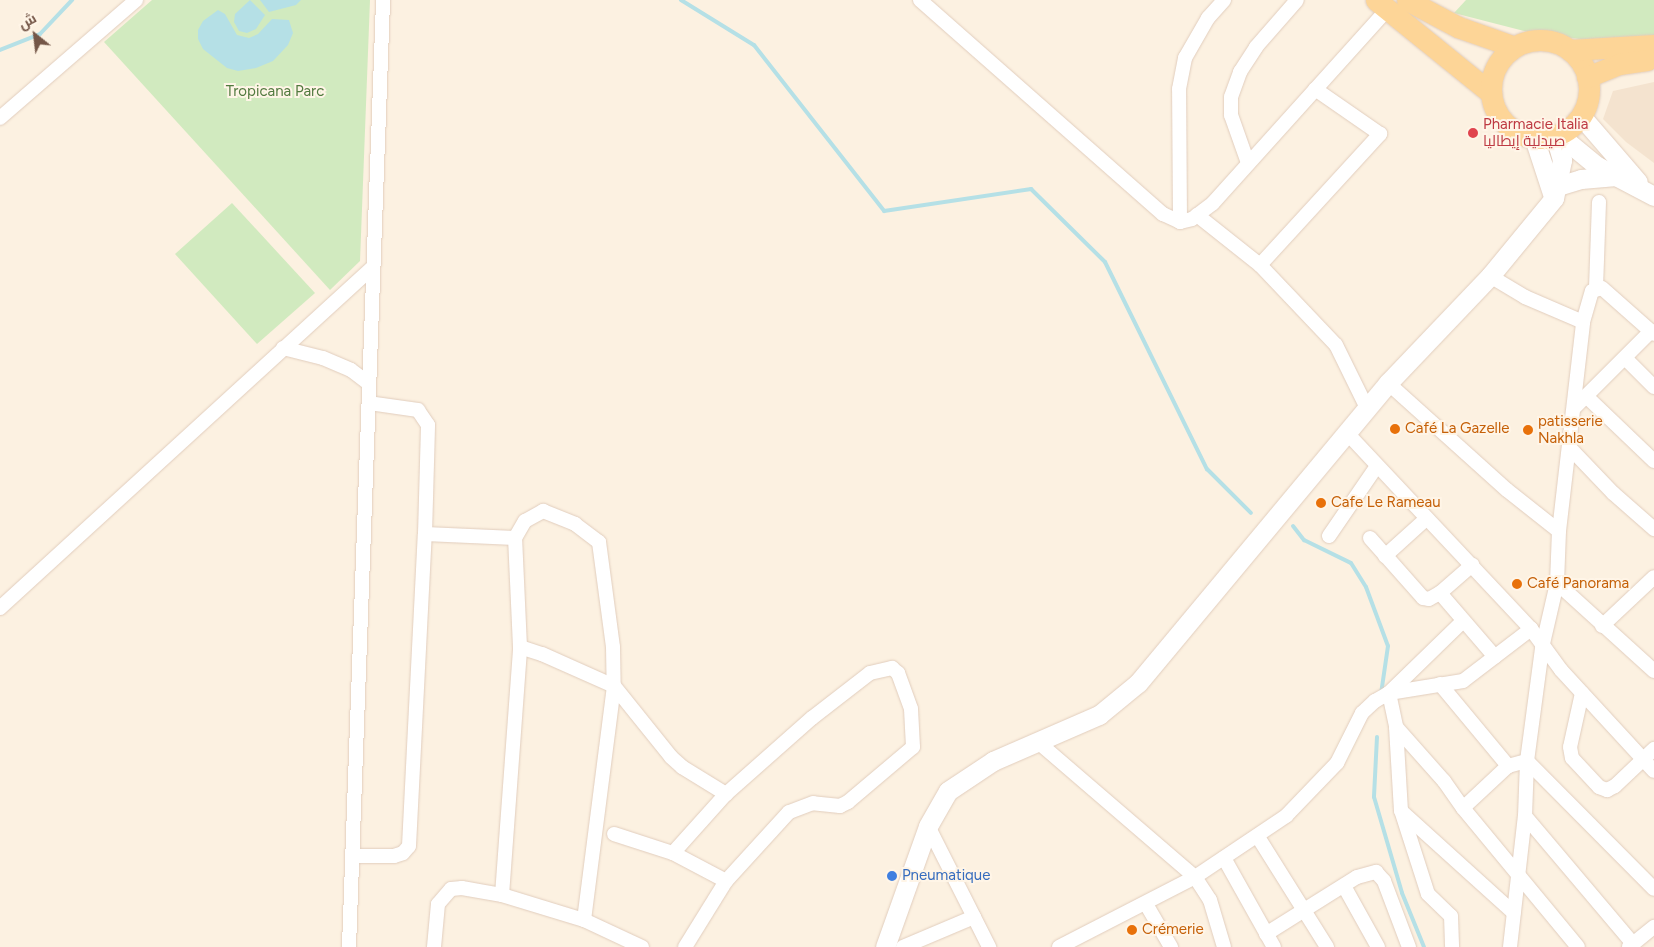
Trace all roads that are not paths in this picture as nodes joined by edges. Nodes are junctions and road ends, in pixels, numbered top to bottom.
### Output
1 (136, 0) edge
2 (383, 0) edge
3 (920, 0) edge
4 (1224, 0) edge
5 (1297, 0) edge
6 (1407, 0) edge
7 (1382, 5) edge
8 (1654, 45) edge
9 (1515, 47) junction
10 (1570, 50) junction
11 (1654, 59) edge
12 (1588, 77) junction
13 (1315, 89) junction
14 (1491, 93) junction
15 (1581, 116) junction
16 (0, 118) edge
17 (1557, 135) junction
18 (1534, 138) junction
19 (1248, 164) junction
20 (1617, 176) junction
21 (1556, 192) junction
22 (1649, 193) edge
23 (1599, 202) dead end
24 (1197, 215) junction
25 (1180, 222) junction
26 (1260, 265) junction
27 (372, 268) junction
28 (1490, 276) junction
29 (1596, 288) junction
30 (1583, 322) junction
31 (1653, 332) edge
32 (284, 348) junction
33 (1625, 358) junction
34 (368, 382) junction
35 (1388, 383) junction
36 (1654, 387) edge
37 (1586, 396) junction
38 (369, 403) junction
39 (1367, 408) junction
40 (1574, 408) junction
41 (1347, 433) junction
42 (1569, 447) junction
43 (1654, 461) edge
44 (1377, 466) junction
45 (1426, 519) junction
46 (1654, 529) edge
47 (1559, 531) junction
48 (425, 534) junction
49 (1329, 536) dead end
50 (515, 538) junction
51 (1370, 538) dead end
52 (1385, 556) junction
53 (1472, 565) junction
54 (1654, 577) edge
55 (1557, 582) junction
56 (1440, 593) junction
57 (0, 608) edge
58 (1462, 622) junction
59 (1602, 626) junction
60 (1531, 629) junction
61 (520, 647) junction
62 (1542, 648) junction
63 (1495, 657) junction
64 (1654, 671) edge
65 (1440, 684) junction
66 (614, 686) junction
67 (1389, 693) junction
68 (1582, 693) junction
69 (1396, 727) junction
70 (1038, 742) junction
71 (1654, 749) edge
72 (1644, 760) junction
73 (1527, 761) junction
74 (1508, 766) junction
75 (1654, 771) edge
76 (726, 794) junction
77 (1463, 808) junction
78 (1401, 810) junction
79 (1524, 816) junction
80 (928, 826) junction
81 (614, 834) dead end
82 (1258, 836) junction
83 (673, 853) junction
84 (352, 856) junction
85 (1224, 858) junction
86 (1518, 875) junction
87 (1195, 877) junction
88 (726, 881) junction
89 (1344, 886) junction
90 (1654, 889) edge
91 (502, 895) junction
92 (1146, 904) junction
93 (1306, 912) junction
94 (1514, 913) junction
95 (974, 916) junction
96 (584, 920) junction
97 (1654, 928) edge
98 (1266, 934) junction
99 (1082, 942) edge
100 (1631, 945) edge
101 (350, 947) edge
102 (434, 947) edge
103 (642, 947) edge
104 (685, 947) edge
105 (885, 947) edge
106 (903, 947) edge
107 (990, 947) edge
108 (1059, 947) edge
109 (1171, 947) edge
110 (1224, 947) edge
111 (1274, 947) edge
112 (1327, 947) edge
113 (1378, 947) edge
114 (1409, 947) edge
115 (1452, 947) edge
116 (1510, 947) edge
117 (1578, 947) edge

1 - 16 street
2 - 27 street
3 - 25 street
4 - 25 street
5 - 19 street
6 - 9 main road
7 - 13 street
7 - 14 main road
8 - 10 main road
9 - 10 main road
9 - 14 main road
10 - 12 main road
11 - 12 main road
12 - 15 main road
13 - 19 street
13 - 26 street
14 - 18 main road
15 - 17 main road
15 - 22 street
17 - 18 main road
17 - 20 street
17 - 21 street
18 - 21 street
19 - 24 street
20 - 21 street
20 - 22 street
21 - 28 street
23 - 29 street
24 - 25 street
24 - 26 street
26 - 39 street
27 - 32 street
27 - 34 street
28 - 30 street
28 - 35 street
29 - 30 street
29 - 31 street
30 - 40 street
31 - 33 street
32 - 34 street
32 - 57 street
33 - 36 street
33 - 37 street
34 - 38 street
35 - 39 street
35 - 47 street
37 - 40 street
37 - 43 street
38 - 48 street
38 - 84 street
39 - 41 street
40 - 42 street
41 - 44 street
41 - 70 street
42 - 46 street
42 - 47 street
44 - 45 street
44 - 49 street
45 - 52 street
45 - 53 street
47 - 55 street
48 - 50 street
48 - 84 street
50 - 61 street
50 - 66 street
51 - 52 street
52 - 56 street
53 - 56 street
53 - 60 street
54 - 59 street
55 - 59 street
55 - 62 street
56 - 58 street
58 - 63 street
58 - 67 street
59 - 64 street
60 - 62 street
60 - 63 street
61 - 66 street
61 - 91 street
62 - 68 street
62 - 73 street
63 - 65 street
65 - 67 street
65 - 74 street
66 - 76 street
66 - 96 street
67 - 69 street
67 - 82 street
68 - 72 street
68 - 72 street
69 - 77 street
69 - 78 street
70 - 80 street
70 - 87 street
71 - 72 street
72 - 75 street
73 - 74 street
73 - 79 street
73 - 90 street
74 - 77 street
76 - 83 street
76 - 88 street
77 - 86 street
78 - 94 street
78 - 115 street
79 - 86 street
79 - 100 street
80 - 95 street
80 - 105 street
81 - 83 street
82 - 85 street
82 - 93 street
83 - 88 street
84 - 101 street
85 - 87 street
85 - 98 street
86 - 94 street
86 - 117 street
87 - 92 street
87 - 110 street
88 - 104 street
89 - 93 street
89 - 113 street
89 - 114 street
91 - 96 street
91 - 102 street
92 - 99 street
92 - 109 street
93 - 98 street
93 - 112 street
94 - 116 street
95 - 106 street
95 - 107 street
96 - 103 street
97 - 100 street
98 - 111 street
99 - 108 street

